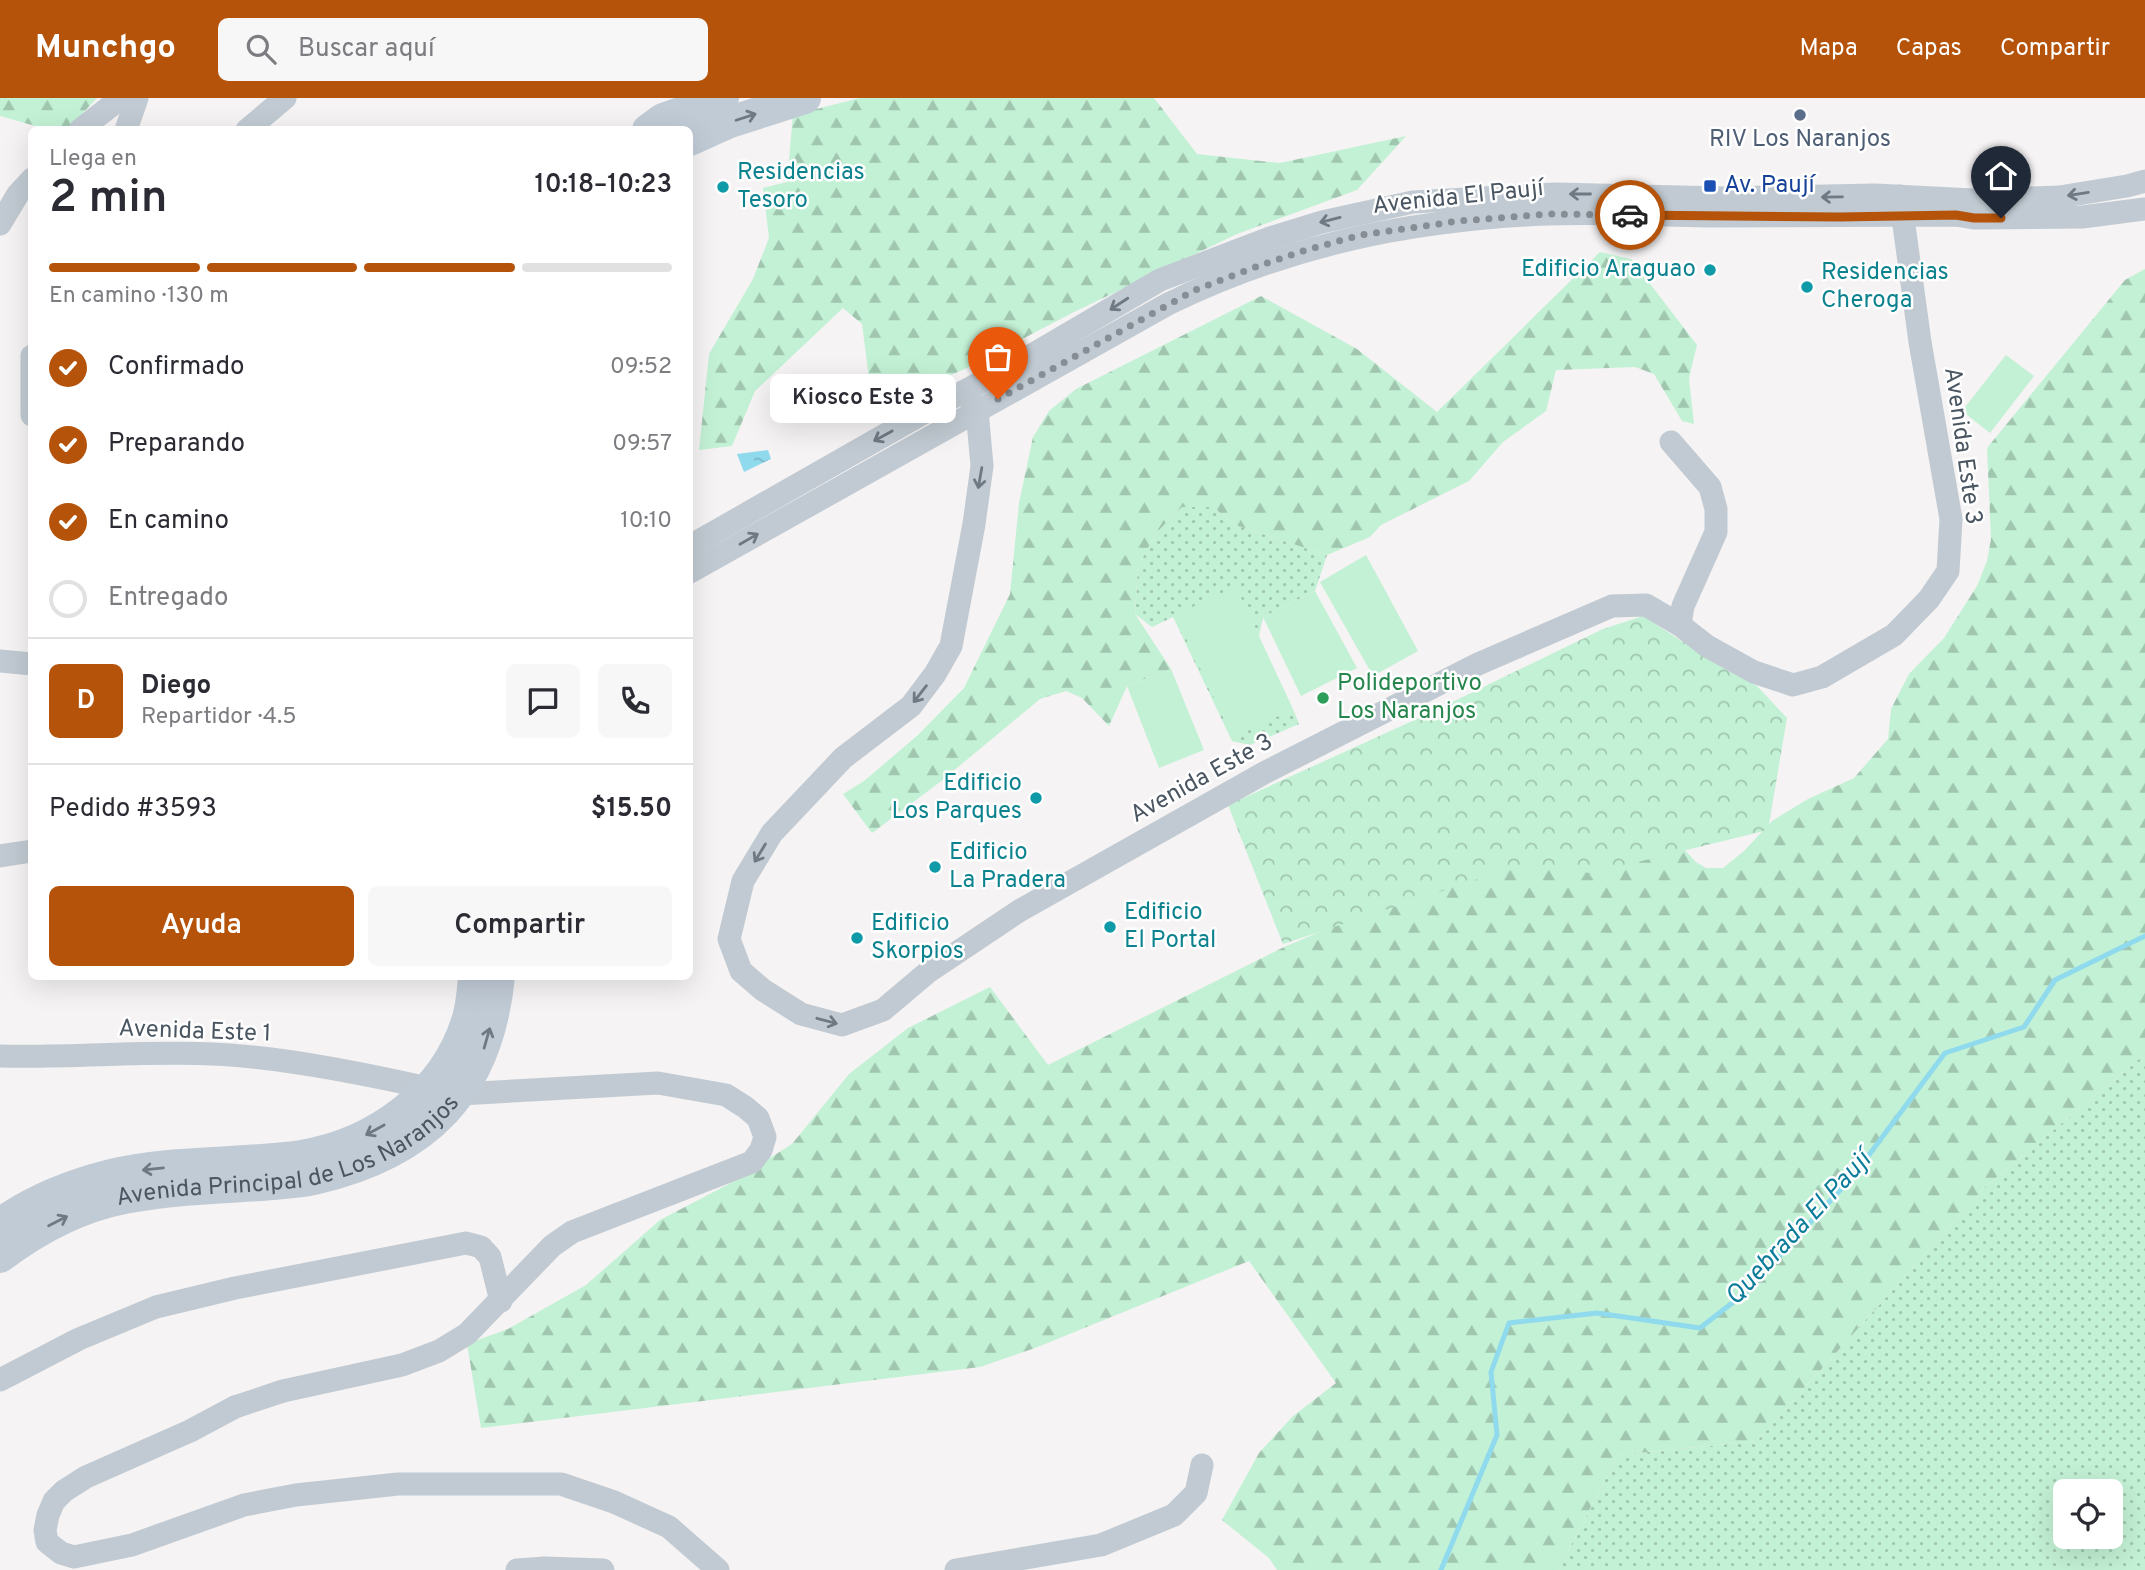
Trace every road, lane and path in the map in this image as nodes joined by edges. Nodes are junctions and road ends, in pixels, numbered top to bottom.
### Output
1 (121, 98) edge
2 (137, 98) edge
3 (285, 98) edge
4 (723, 98) edge
5 (805, 98) edge
6 (85, 126) edge
7 (127, 126) edge
8 (252, 126) edge
9 (653, 126) edge
10 (693, 139) edge
11 (2145, 181) edge
12 (28, 183) edge
13 (1900, 205) junction
14 (2145, 209) edge
15 (0, 224) edge
16 (971, 401) junction
17 (1671, 442) dead end
18 (693, 544) edge
19 (693, 570) edge
20 (1680, 625) junction
21 (0, 661) edge
22 (28, 664) edge
23 (28, 852) edge
24 (0, 856) edge
25 (474, 980) edge
26 (498, 980) edge
27 (0, 1055) edge
28 (428, 1088) junction
29 (460, 1094) junction
30 (0, 1224) edge
31 (0, 1257) edge
32 (501, 1301) junction
33 (0, 1380) edge
34 (1202, 1465) dead end
35 (517, 1570) edge
36 (603, 1570) edge
37 (718, 1570) edge
38 (956, 1570) edge

1 - 6 street
2 - 7 street
3 - 8 street
4 - 9 main road
10 -> 5 main road
11 -> 13 street, Avenida El Paují
12 - 15 street
13 - 14 street, Avenida El Paují
13 - 16 street, Avenida El Paují
13 - 20 street, Avenida Este 3
16 -> 18 street, Avenida El Paují
19 -> 16 street, Avenida El Paují
16 -> 20 street, Avenida Este 3
17 - 20 street
21 - 22 street
23 - 24 street
25 - 28 main road, Avenida Principal de Los Naranjos
29 -> 26 main road, Avenida Principal de Los Naranjos
27 - 28 street, Avenida Este 1
28 -> 30 main road, Avenida Principal de Los Naranjos
31 -> 29 main road, Avenida Principal de Los Naranjos
29 - 32 street
32 - 33 street
32 - 37 street
34 - 38 street
35 - 36 street

